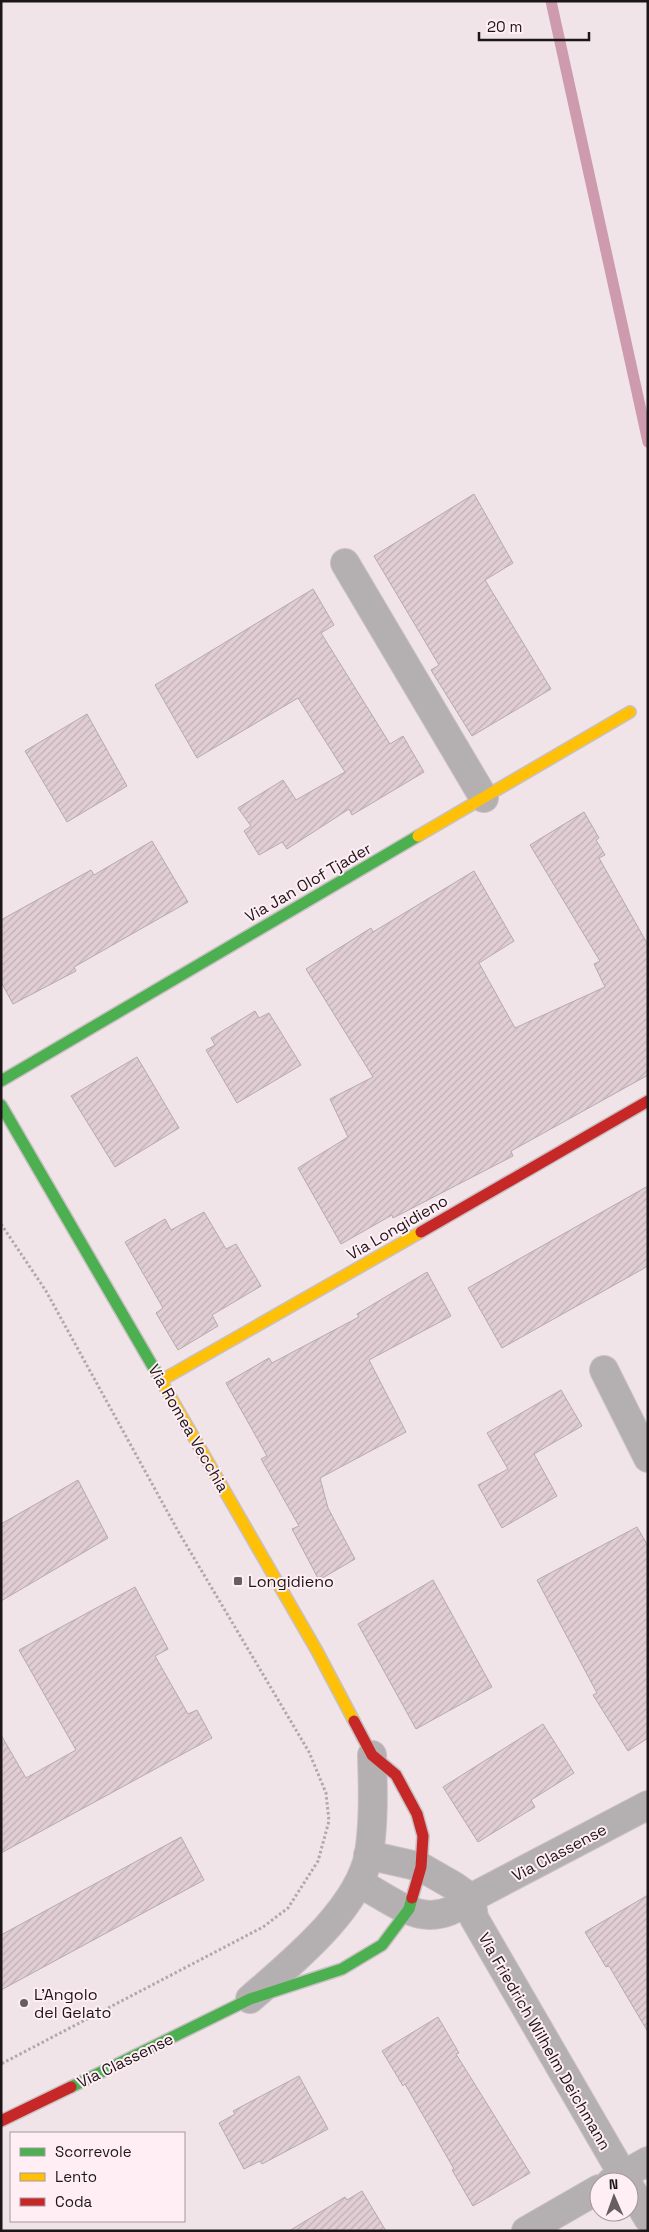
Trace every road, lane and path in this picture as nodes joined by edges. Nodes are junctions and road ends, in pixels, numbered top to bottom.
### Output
1 (345, 564) dead end
2 (630, 712) dead end
3 (484, 798) junction
4 (1, 1081) edge
5 (648, 1101) edge
6 (1, 1105) edge
7 (1, 1224) edge
8 (604, 1370) dead end
9 (162, 1380) junction
10 (648, 1458) edge
11 (372, 1755) junction
12 (648, 1806) edge
13 (368, 1855) junction
14 (421, 1867) junction
15 (359, 1883) junction
16 (471, 1898) junction
17 (409, 1909) junction
18 (250, 1999) junction
19 (1, 2064) edge
20 (3, 2117) edge
21 (648, 2161) edge
22 (618, 2172) edge
23 (634, 2172) edge
24 (589, 2195) edge
25 (639, 2205) edge
26 (648, 2218) edge
27 (526, 2231) edge

1 - 3 street
2 - 3 street, Via Jan Olof Tjader
3 - 4 street, Via Jan Olof Tjader
5 - 9 street, Via Longidieno
6 - 9 street, Via Romea Vecchia
7 - 19 path
8 - 10 street
9 - 11 street, Via Romea Vecchia
11 - 13 street, Via Romea Vecchia
11 - 14 street, Via Romea Vecchia
12 - 16 street, Via Classense
13 - 14 street
13 - 15 street, Via Classense
14 - 16 street
14 - 17 street, Via Classense
15 - 17 street, Via Classense
15 - 18 street, Via Classense
16 - 17 street, Via Classense
16 - 22 street, Via Friedrich Wilhelm Deichmann
17 - 18 street, Via Classense
18 - 20 street, Via Classense
21 - 23 street
24 - 27 street
25 - 26 street, Via Friedrich Wilhelm Deichmann

